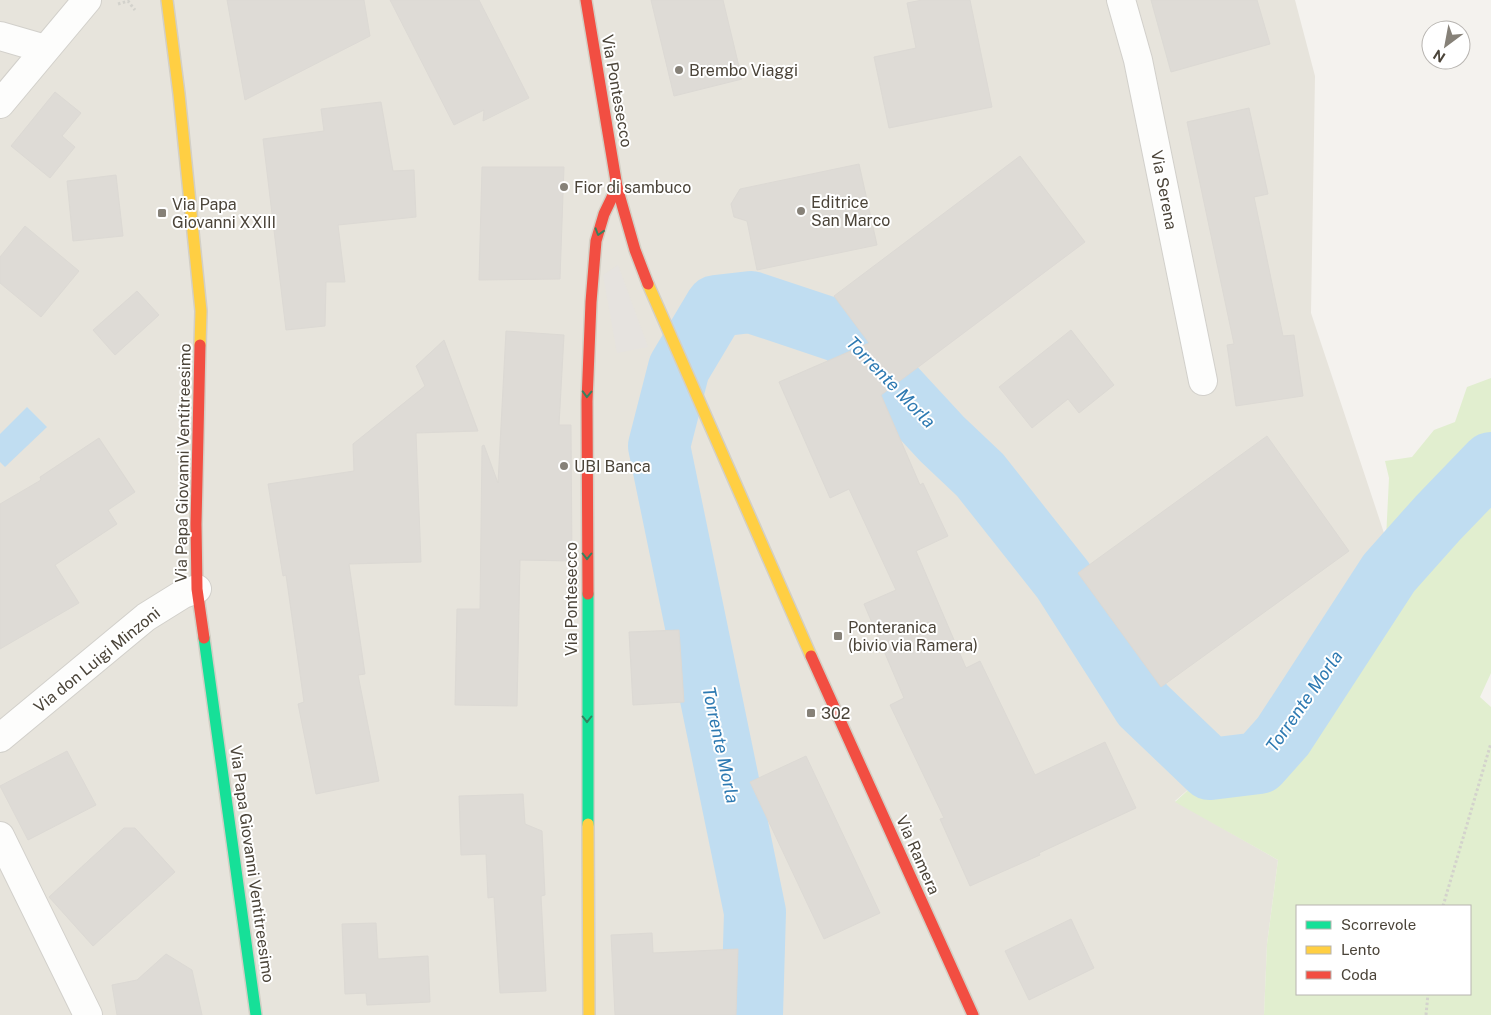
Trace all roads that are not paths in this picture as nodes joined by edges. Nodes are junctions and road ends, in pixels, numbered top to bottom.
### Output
1 (87, 0) edge
2 (167, 0) edge
3 (586, 0) edge
4 (1121, 0) edge
5 (0, 36) edge
6 (0, 46) edge
7 (45, 49) junction
8 (18, 82) junction
9 (0, 104) edge
10 (617, 187) junction
11 (1203, 381) dead end
12 (197, 589) junction
13 (834, 708) joint
14 (0, 738) edge
15 (0, 836) edge
16 (88, 1015) edge
17 (256, 1015) edge
18 (589, 1015) edge
19 (973, 1015) edge

1 - 7 street
2 - 12 street, Via Papa Giovanni Ventitreesimo
3 - 10 street, Via Pontesecco
4 - 11 street, Via Serena
5 - 7 street
6 - 8 street
7 - 8 street
8 - 9 street
10 - 13 street, Via Pontesecco
10 -> 18 street, Via Pontesecco
12 - 14 street, Via don Luigi Minzoni
12 - 17 street, Via Papa Giovanni Ventitreesimo
13 - 19 street, Via Ramera
15 - 16 street

